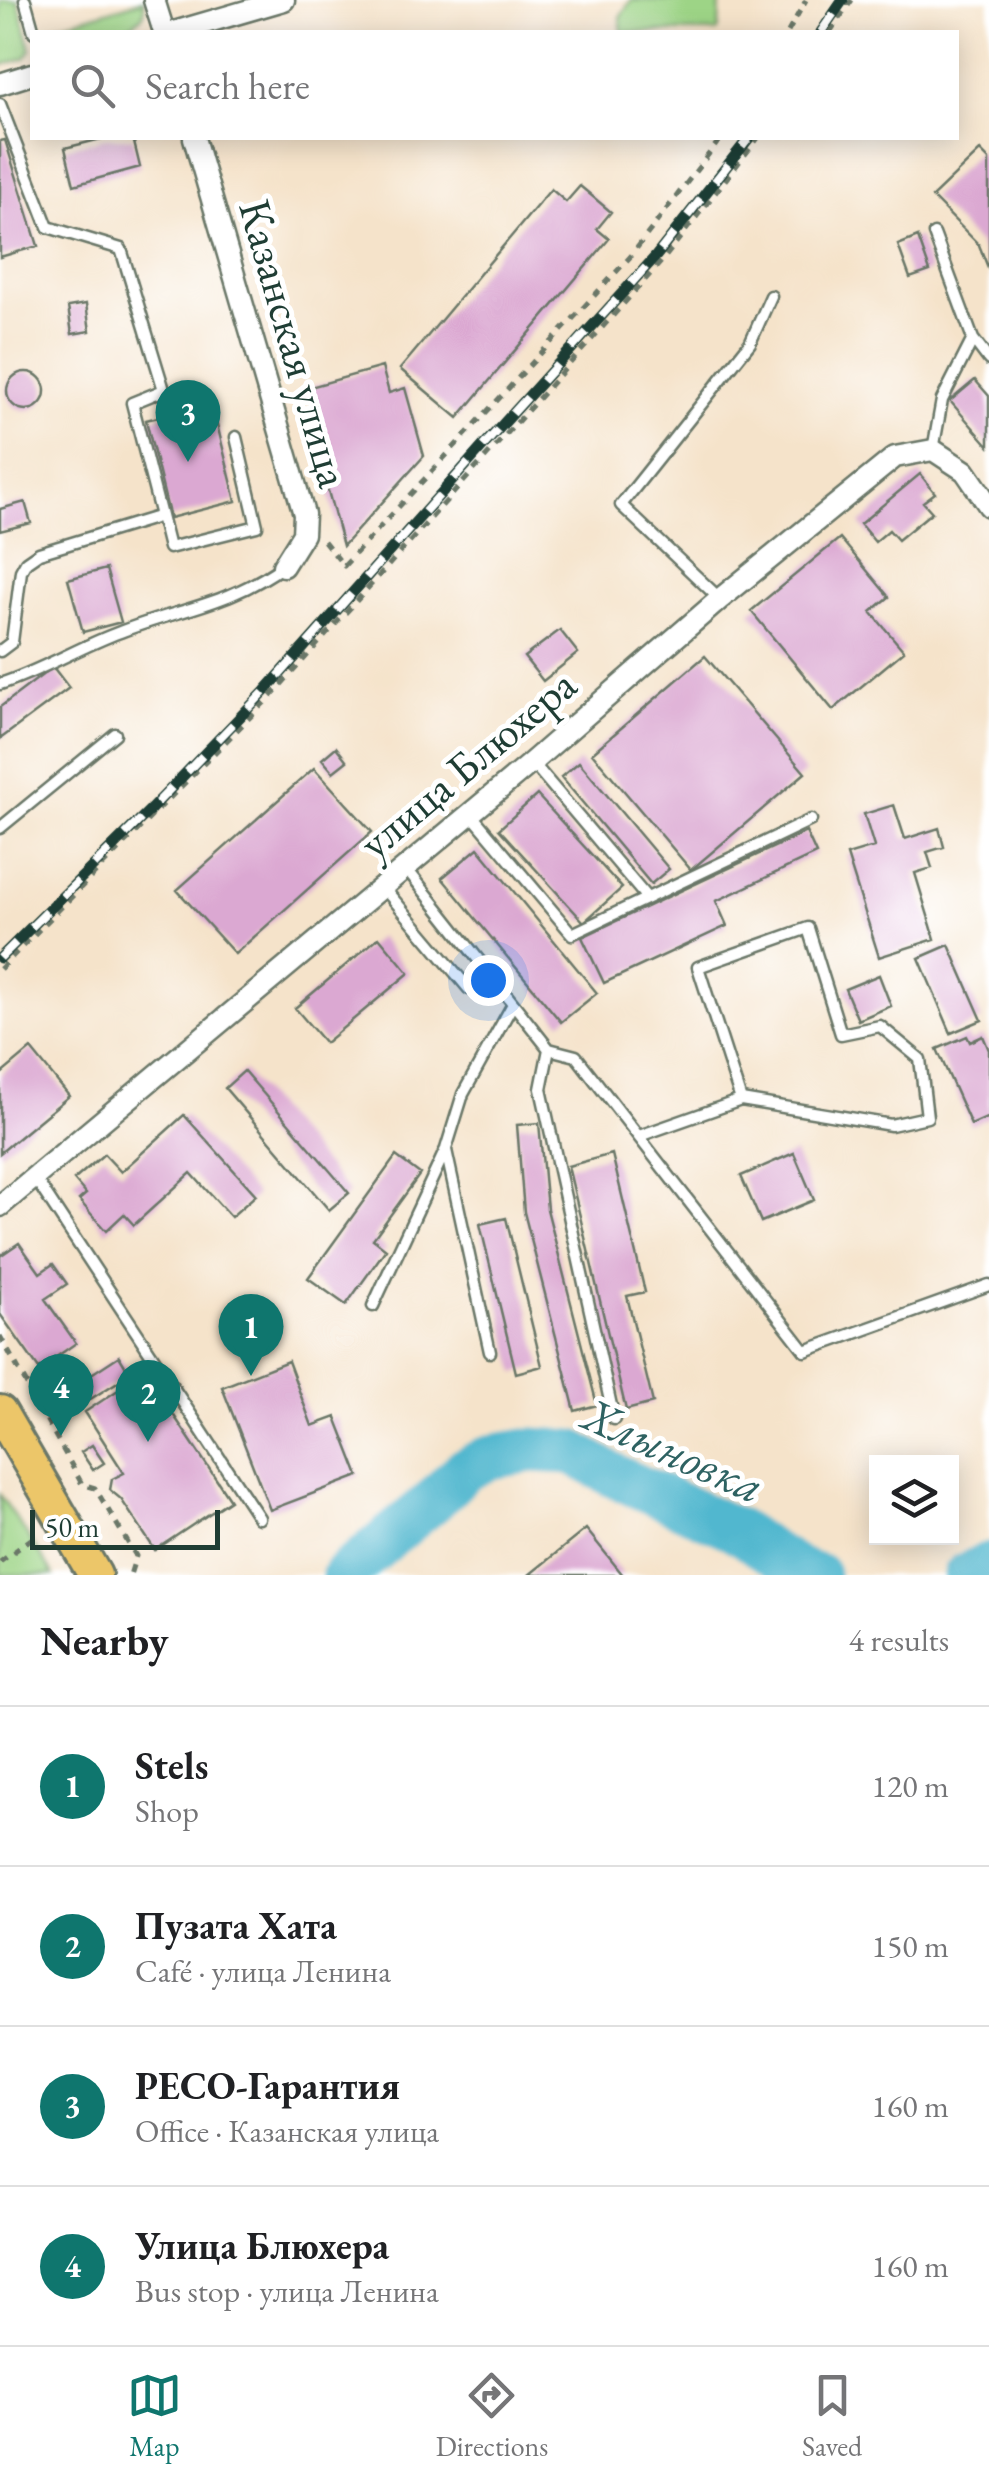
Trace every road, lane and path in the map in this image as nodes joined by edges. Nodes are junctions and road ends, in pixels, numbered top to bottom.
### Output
1 (25, 0) edge
2 (154, 0) edge
3 (284, 0) edge
4 (806, 0) edge
5 (852, 0) edge
6 (33, 30) edge
7 (163, 30) edge
8 (181, 30) edge
9 (789, 30) edge
10 (831, 30) edge
11 (30, 75) edge
12 (0, 84) edge
13 (0, 104) edge
14 (195, 140) edge
15 (719, 140) edge
16 (756, 140) edge
17 (934, 234) dead end
18 (771, 296) dead end
19 (974, 339) junction
20 (989, 360) edge
21 (236, 437) dead end
22 (933, 450) junction
23 (989, 506) edge
24 (304, 514) junction
25 (161, 516) junction
26 (282, 566) joint
27 (720, 599) junction
28 (0, 652) edge
29 (0, 684) edge
30 (115, 734) dead end
31 (532, 762) junction
32 (470, 813) junction
33 (811, 820) dead end
34 (0, 828) edge
35 (406, 867) junction
36 (382, 886) junction
37 (647, 898) junction
38 (0, 969) edge
39 (469, 989) dead end
40 (513, 1004) junction
41 (549, 1049) junction
42 (741, 1100) junction
43 (638, 1136) junction
44 (446, 1150) junction
45 (34, 1178) junction
46 (0, 1206) edge
47 (989, 1285) edge
48 (373, 1306) dead end
49 (0, 1336) edge
50 (490, 1352) dead end
51 (0, 1412) edge
52 (614, 1420) dead end
53 (259, 1518) dead end
54 (35, 1536) dead end
55 (0, 1562) edge
56 (95, 1575) edge
57 (130, 1575) edge

1 - 6 lane
2 - 7 street
3 - 8 street
4 - 9 path
5 - 10 path
11 - 12 street
13 - 25 lane
14 - 24 street, Казанская улица
15 - 24 path
16 - 38 path
17 - 19 lane
18 - 27 lane
19 - 20 lane
19 - 22 lane
21 - 25 lane
22 - 23 street
22 - 27 street, улица Блюхера
24 - 26 street, Казанская улица
25 - 28 lane
26 - 29 lane
27 - 31 street, улица Блюхера
30 - 34 lane
31 - 32 street, улица Блюхера
31 - 37 lane
32 - 35 street, улица Блюхера
32 - 37 lane
33 - 37 lane
35 - 36 street, улица Блюхера
35 - 40 lane
36 - 39 lane
36 - 45 street, улица Блюхера
40 - 41 lane
40 - 44 lane
41 - 43 lane
41 - 52 lane
42 - 42 lane
42 - 43 lane
43 - 47 lane
44 - 48 lane
44 - 50 lane
45 - 46 street, улица Блюхера
45 - 53 lane
49 - 57 path
51 - 56 main road
54 - 55 path

